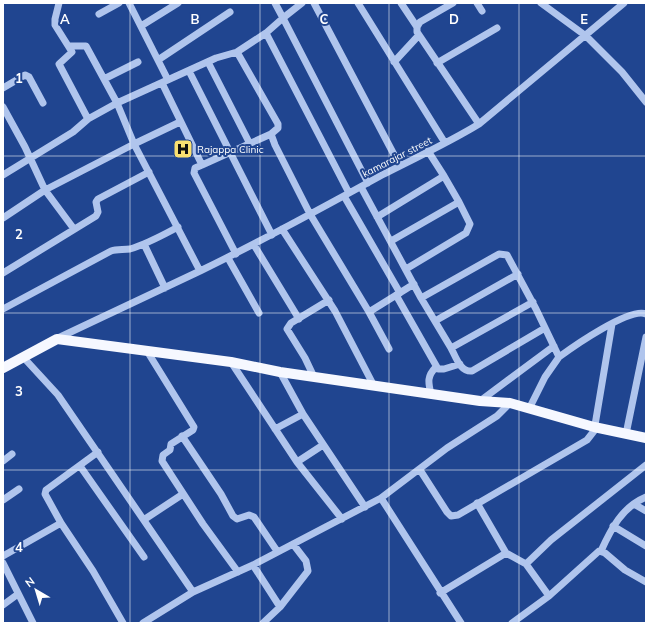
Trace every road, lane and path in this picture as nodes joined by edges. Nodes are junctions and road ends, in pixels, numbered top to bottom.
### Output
1 (59, 3) edge
2 (119, 3) edge
3 (129, 3) edge
4 (178, 3) edge
5 (275, 3) edge
6 (302, 3) edge
7 (314, 3) edge
8 (358, 3) edge
9 (401, 3) edge
10 (453, 3) edge
11 (477, 3) edge
12 (541, 3) edge
13 (624, 3) edge
14 (482, 11) dead end
15 (230, 12) dead end
16 (99, 14) dead end
17 (283, 18) junction
18 (141, 26) junction
19 (417, 27) junction
20 (497, 28) dead end
21 (266, 33) junction
22 (419, 35) junction
23 (586, 36) junction
24 (70, 46) junction
25 (237, 52) junction
26 (158, 60) junction
27 (138, 62) dead end
28 (208, 62) junction
29 (394, 62) junction
30 (437, 63) junction
31 (189, 71) junction
32 (104, 80) junction
33 (165, 82) junction
34 (3, 88) edge
35 (646, 102) edge
36 (43, 103) dead end
37 (117, 103) junction
38 (3, 107) edge
39 (88, 119) junction
40 (180, 122) junction
41 (479, 124) junction
42 (271, 134) junction
43 (445, 143) junction
44 (134, 144) junction
45 (250, 144) junction
46 (428, 151) junction
47 (230, 154) junction
48 (30, 158) junction
49 (202, 165) junction
50 (400, 166) junction
51 (148, 172) junction
52 (3, 175) edge
53 (444, 176) junction
54 (368, 183) junction
55 (360, 187) junction
56 (45, 190) junction
57 (346, 194) junction
58 (459, 202) junction
59 (310, 214) junction
60 (377, 217) junction
61 (3, 218) edge
62 (178, 227) junction
63 (74, 229) junction
64 (282, 229) junction
65 (272, 235) junction
66 (391, 241) junction
67 (144, 244) junction
68 (254, 245) junction
69 (236, 254) junction
70 (228, 258) junction
71 (406, 269) junction
72 (200, 271) junction
73 (3, 273) edge
74 (518, 274) junction
75 (414, 284) junction
76 (164, 288) junction
77 (398, 294) junction
78 (421, 298) junction
79 (328, 300) junction
80 (533, 302) junction
81 (3, 309) edge
82 (369, 312) junction
83 (259, 313) dead end
84 (646, 314) edge
85 (299, 319) junction
86 (435, 321) junction
87 (612, 324) junction
88 (545, 328) junction
89 (646, 337) edge
90 (57, 339) junction
91 (554, 346) junction
92 (451, 348) junction
93 (389, 349) dead end
94 (147, 351) junction
95 (559, 357) junction
96 (24, 358) junction
97 (231, 362) junction
98 (460, 364) junction
99 (436, 366) junction
100 (3, 368) edge
101 (280, 372) junction
102 (314, 377) junction
103 (374, 386) junction
104 (431, 394) junction
105 (480, 401) junction
106 (510, 403) junction
107 (529, 409) junction
108 (303, 414) junction
109 (594, 427) junction
110 (275, 428) junction
111 (626, 434) junction
112 (182, 436) junction
113 (646, 438) edge
114 (323, 445) junction
115 (98, 452) junction
116 (12, 454) dead end
117 (3, 461) edge
118 (297, 462) junction
119 (80, 466) junction
120 (646, 466) edge
121 (420, 470) junction
122 (19, 489) dead end
123 (183, 494) junction
124 (646, 497) edge
125 (381, 498) junction
126 (3, 500) edge
127 (477, 503) junction
128 (634, 504) junction
129 (365, 507) junction
130 (646, 511) edge
131 (145, 519) junction
132 (342, 519) junction
133 (61, 523) junction
134 (613, 526) junction
135 (292, 544) junction
136 (646, 546) edge
137 (277, 551) junction
138 (598, 552) junction
139 (506, 553) junction
140 (3, 556) edge
141 (144, 557) dead end
142 (3, 563) edge
143 (526, 564) junction
144 (253, 565) junction
145 (238, 572) junction
146 (646, 582) edge
147 (193, 592) junction
148 (440, 593) junction
149 (18, 594) junction
150 (549, 596) junction
151 (3, 605) edge
152 (280, 607) junction
153 (32, 623) edge
154 (123, 623) edge
155 (143, 623) edge
156 (263, 623) edge
157 (460, 623) edge
158 (512, 623) edge

1 - 24 street
2 - 16 street
3 - 18 street
4 - 18 street
5 - 17 street
6 - 17 street
7 - 50 street
8 - 29 street
9 - 19 street
10 - 19 street
11 - 14 street
12 - 23 street
13 - 23 street, kamarajar street
15 - 26 street
17 - 21 street
17 - 54 street
18 - 26 street
19 - 22 street
20 - 30 street
21 - 25 street
21 - 57 street
22 - 29 street
22 - 30 street
23 - 35 street
23 - 41 street, kamarajar street
24 - 32 street
24 - 39 street
25 - 28 street
25 - 42 street
26 - 33 street
27 - 32 street
28 - 31 street
28 - 45 street
29 - 43 street
30 - 41 street
31 - 33 street
31 - 47 street
32 - 37 street
33 - 37 street
33 - 40 street
34 - 36 street
37 - 39 street
37 - 44 street
38 - 48 street
39 - 48 street
40 - 44 street
40 - 49 street
41 - 43 street, kamarajar street
42 - 45 street
42 - 59 street
43 - 46 street, kamarajar street
44 - 51 street
44 - 56 street
45 - 47 street
46 - 50 street, kamarajar street
46 - 53 street
47 - 49 street
47 - 65 street
48 - 52 street
48 - 56 street
49 - 69 street
50 - 54 street, kamarajar street
51 - 62 street
51 - 63 street
53 - 58 street
53 - 60 street
54 - 55 street, kamarajar street
55 - 57 street, kamarajar street
55 - 60 street
56 - 61 street
56 - 63 street
57 - 59 street, kamarajar street
57 - 77 street
58 - 66 street
58 - 71 street
59 - 64 street, kamarajar street
59 - 82 street
60 - 66 street
62 - 67 street
62 - 72 street
63 - 73 street
64 - 65 street, kamarajar street
64 - 79 street
65 - 68 street, kamarajar street
66 - 71 street
67 - 76 street
67 - 81 street
68 - 69 street, kamarajar street
68 - 85 street
69 - 70 street, kamarajar street
70 - 72 street, kamarajar street
70 - 83 street
71 - 75 street
72 - 76 street, kamarajar street
74 - 78 street
74 - 80 street
74 - 86 street
75 - 77 street
75 - 78 street
76 - 90 street, kamarajar street
77 - 82 street
77 - 99 street
78 - 86 street
79 - 85 street
79 - 103 street
80 - 88 street
80 - 92 street
82 - 93 street
84 - 87 street
85 - 102 street
86 - 92 street
87 - 95 street
87 - 109 street
88 - 91 street
88 - 98 street
89 - 111 street
90 - 94 main road
90 - 96 main road
91 - 95 street
91 - 105 street
92 - 98 street
94 - 97 main road
94 - 112 street
95 - 107 street
96 - 100 main road
96 - 115 street
97 - 101 main road
97 - 110 street
98 - 99 street
99 - 104 street
101 - 102 main road
101 - 108 street
102 - 103 main road
103 - 104 main road
104 - 105 main road
105 - 106 main road
106 - 107 main road
106 - 121 street
107 - 109 main road
108 - 110 street
108 - 114 street
109 - 111 main road
109 - 127 street
110 - 118 street
111 - 113 main road
112 - 123 street
112 - 137 street
114 - 118 street
114 - 129 street
115 - 119 street
115 - 131 street
116 - 117 street
118 - 132 street
119 - 133 street
119 - 141 street
120 - 143 street
121 - 125 street
121 - 127 street
122 - 126 street
123 - 131 street
123 - 145 street
124 - 128 street
125 - 129 street
125 - 148 street
127 - 139 street
128 - 130 street
128 - 134 street
129 - 132 street
131 - 147 street
132 - 135 street
133 - 140 street
133 - 154 street
134 - 136 street
134 - 138 street
135 - 137 street
135 - 152 street
137 - 144 street
138 - 146 street
138 - 150 street
139 - 143 street
139 - 148 street
142 - 149 street
143 - 150 street
144 - 145 street
144 - 152 street
145 - 147 street
147 - 155 street
148 - 157 street
149 - 151 street
149 - 153 street
150 - 158 street
152 - 156 street

